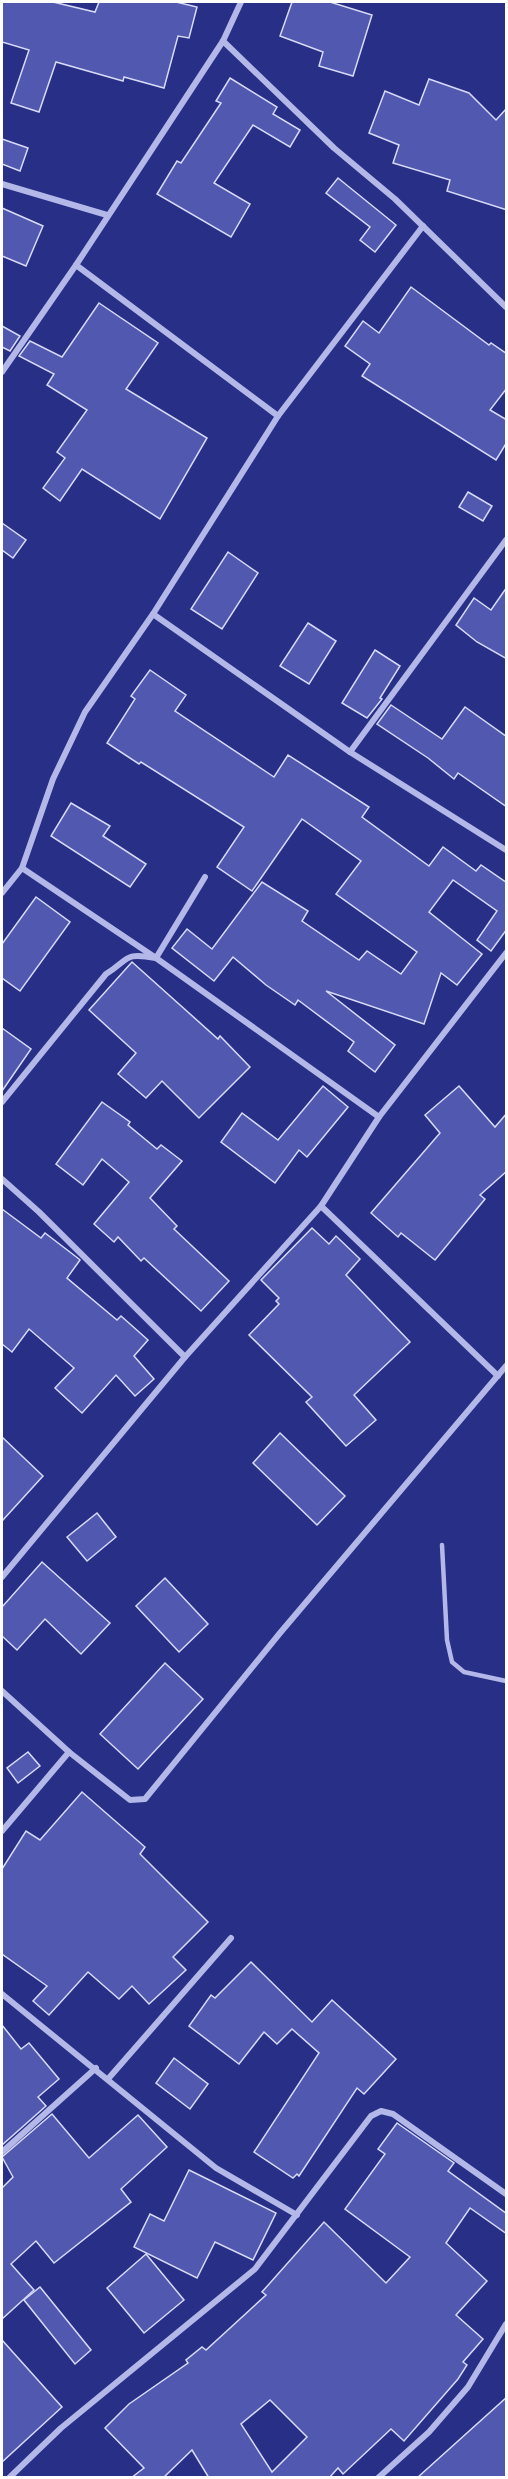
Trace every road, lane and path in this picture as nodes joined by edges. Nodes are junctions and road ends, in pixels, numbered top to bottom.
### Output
1 (242, 2) edge
2 (223, 41) junction
3 (2, 184) edge
4 (107, 215) junction
5 (423, 226) junction
6 (76, 265) junction
7 (507, 307) edge
8 (2, 372) edge
9 (278, 416) junction
10 (507, 540) edge
11 (153, 614) junction
12 (350, 752) junction
13 (507, 850) edge
14 (22, 868) junction
15 (205, 877) dead end
16 (2, 893) edge
17 (507, 954) edge
18 (156, 958) junction
19 (2, 1102) edge
20 (379, 1117) junction
21 (2, 1179) edge
22 (321, 1206) junction
23 (185, 1357) junction
24 (507, 1366) edge
25 (498, 1376) junction
26 (442, 1545) dead end
27 (2, 1576) edge
28 (507, 1680) edge
29 (2, 1691) edge
30 (69, 1752) junction
31 (2, 1831) edge
32 (231, 1938) dead end
33 (2, 1994) edge
34 (96, 2068) junction
35 (108, 2079) junction
36 (2, 2152) edge
37 (507, 2194) edge
38 (297, 2215) junction
39 (507, 2324) edge
40 (9, 2478) edge
41 (378, 2478) edge

1 - 2 street
2 - 4 street
2 - 5 street
3 - 4 street
4 - 6 street
5 - 7 street
5 - 9 street
6 - 8 street
6 - 9 street
9 - 11 street
10 - 12 street
11 - 12 street
11 - 14 street
12 - 13 street
14 - 16 street
14 - 18 street
15 - 18 street
17 - 20 street
18 - 19 street
18 - 20 street
20 - 22 street
21 - 23 street
22 - 23 street
22 - 25 street
23 - 27 street
24 - 25 street
25 - 30 street
26 - 28 lane
29 - 30 street
30 - 31 street
32 - 35 street
33 - 34 street
34 - 35 street
34 - 36 street
35 - 38 street
37 - 38 street
38 - 40 street
39 - 41 street

